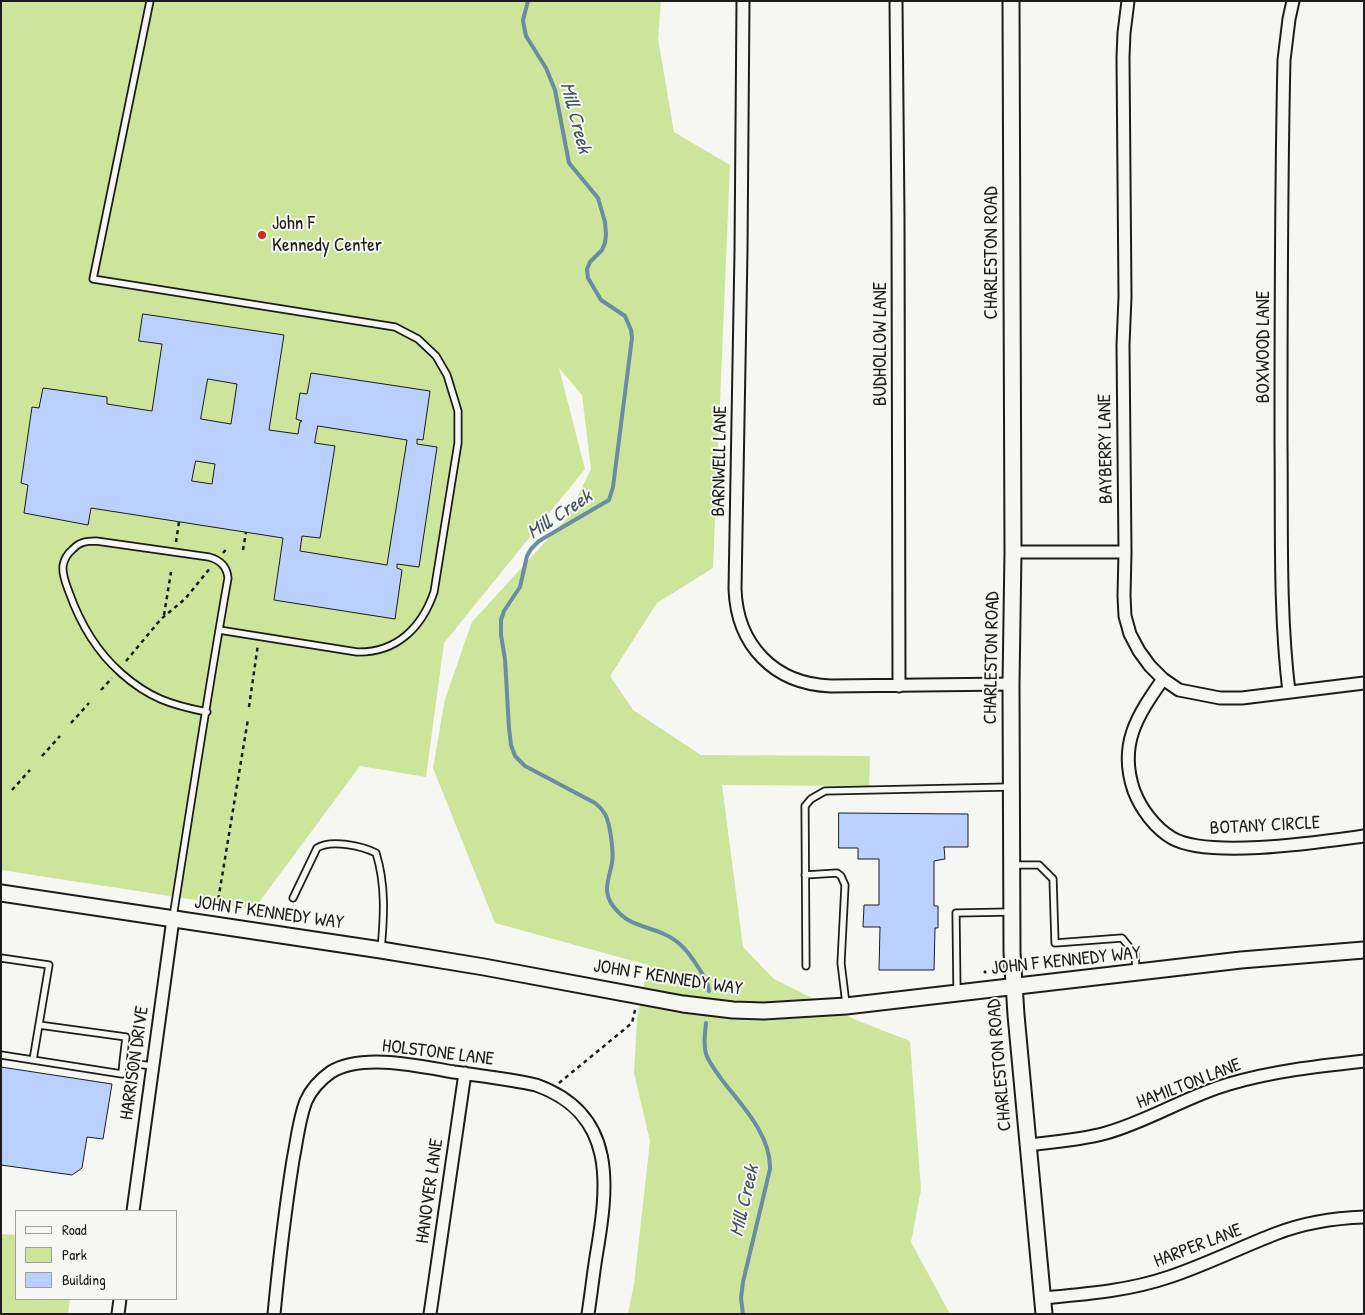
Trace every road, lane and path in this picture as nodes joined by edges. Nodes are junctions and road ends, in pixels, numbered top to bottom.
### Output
1 (150, 1) edge
2 (743, 1) edge
3 (896, 1) edge
4 (1011, 1) edge
5 (1128, 1) edge
6 (1293, 1) edge
7 (179, 522) dead end
8 (246, 532) dead end
9 (176, 544) dead end
10 (228, 547) dead end
11 (243, 550) dead end
12 (1013, 552) junction
13 (1125, 552) junction
14 (223, 553) dead end
15 (211, 567) dead end
16 (171, 572) dead end
17 (164, 616) junction
18 (219, 630) junction
19 (258, 643) dead end
20 (126, 661) dead end
21 (112, 678) dead end
22 (1163, 679) junction
23 (1011, 684) junction
24 (1364, 684) edge
25 (899, 686) junction
26 (101, 690) dead end
27 (1289, 692) junction
28 (89, 703) dead end
29 (249, 707) dead end
30 (207, 712) junction
31 (248, 719) dead end
32 (71, 723) dead end
33 (60, 736) dead end
34 (42, 756) dead end
35 (30, 770) dead end
36 (1012, 787) junction
37 (12, 790) dead end
38 (1364, 836) edge
39 (1012, 865) junction
40 (805, 875) junction
41 (1, 893) edge
42 (294, 898) dead end
43 (217, 907) dead end
44 (1012, 912) junction
45 (173, 920) junction
46 (381, 950) junction
47 (1364, 950) edge
48 (1, 958) edge
49 (806, 966) dead end
50 (1137, 973) junction
51 (1013, 987) junction
52 (957, 994) junction
53 (846, 1006) junction
54 (635, 1010) dead end
55 (39, 1025) junction
56 (1, 1056) edge
57 (33, 1060) junction
58 (1364, 1061) edge
59 (123, 1062) junction
60 (152, 1066) junction
61 (465, 1073) junction
62 (550, 1090) junction
63 (1027, 1145) junction
64 (133, 1210) edge
65 (1364, 1217) edge
66 (1042, 1298) junction
67 (120, 1300) edge
68 (118, 1314) edge
69 (274, 1314) edge
70 (430, 1314) edge
71 (588, 1314) edge
72 (1044, 1314) edge

1 - 18 lane
2 - 25 street, BARNWELL LANE
3 - 25 street, BUDHOLLOW LANE
4 - 12 street, CHARLESTON ROAD
5 - 13 street, BAYBERRY LANE
6 - 27 street, BOXWOOD LANE
7 - 9 path
8 - 11 path
10 - 14 path
12 - 13 street
12 - 23 street, CHARLESTON ROAD
13 - 22 street, BAYBERRY LANE
15 - 17 path
16 - 17 path
17 - 20 path
18 - 30 lane
18 - 30 lane
19 - 29 path
21 - 26 path
22 - 27 street, BAYBERRY LANE
22 - 38 street, BOTANY CIRCLE
23 - 25 street, BARNWELL LANE
23 - 36 street, CHARLESTON ROAD
24 - 27 street, BAYBERRY LANE
28 - 32 path
30 - 45 lane
31 - 43 path
33 - 34 path
35 - 37 path
36 - 39 street, CHARLESTON ROAD
36 - 40 lane
39 - 44 street, CHARLESTON ROAD
39 - 50 lane
40 - 49 lane
40 - 53 lane
41 - 45 street, JOHN F KENNEDY WAY
42 - 46 lane
44 - 51 street, CHARLESTON ROAD
44 - 52 lane
45 - 46 street, JOHN F KENNEDY WAY
45 - 60 street, HARRISON DRIVE
46 - 53 street, JOHN F KENNEDY WAY
47 - 50 street, JOHN F KENNEDY WAY
48 - 55 lane
50 - 51 street, JOHN F KENNEDY WAY
51 - 52 street, JOHN F KENNEDY WAY
51 - 63 street, CHARLESTON ROAD
52 - 53 street, JOHN F KENNEDY WAY
54 - 62 path
55 - 57 lane
55 - 59 lane
56 - 57 lane
57 - 59 lane
58 - 63 street, HAMILTON LANE
59 - 60 lane
60 - 64 street, HARRISON DRIVE
61 - 62 street, HOLSTONE LANE
61 - 69 street, HOLSTONE LANE
61 - 70 street, HANOVER LANE
62 - 71 street, HOLSTONE LANE
63 - 66 street, CHARLESTON ROAD
65 - 66 street, HARPER LANE
66 - 72 street, CHARLESTON ROAD
67 - 68 street

